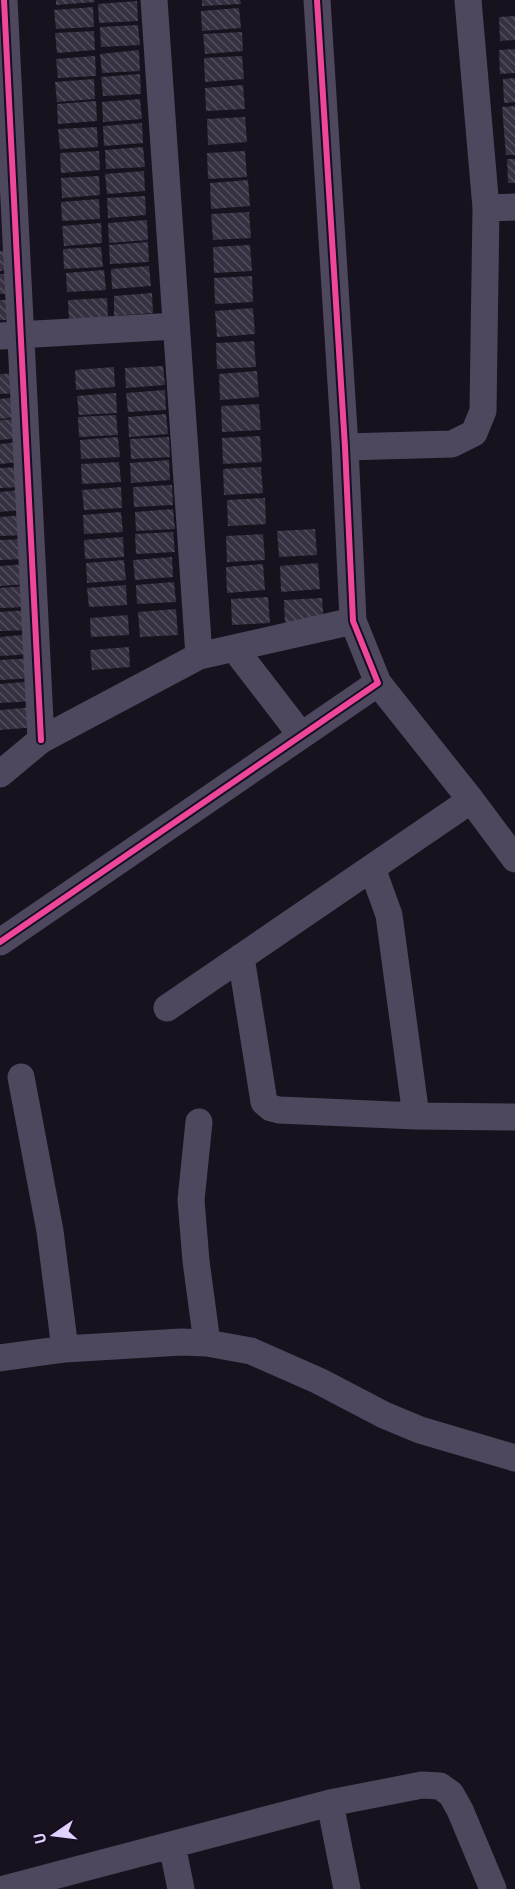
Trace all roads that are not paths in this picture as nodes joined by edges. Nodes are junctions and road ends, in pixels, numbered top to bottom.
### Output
1 (4, 0) edge
2 (154, 0) edge
3 (317, 0) edge
4 (468, 0) edge
5 (515, 207) edge
6 (486, 208) junction
7 (176, 326) junction
8 (10, 335) edge
9 (345, 447) junction
10 (353, 621) junction
11 (234, 648) junction
12 (199, 656) junction
13 (378, 683) junction
14 (301, 735) junction
15 (41, 740) junction
16 (0, 774) edge
17 (471, 801) junction
18 (515, 859) edge
19 (372, 868) junction
20 (0, 942) edge
21 (241, 957) junction
22 (167, 1008) dead end
23 (21, 1077) dead end
24 (416, 1116) junction
25 (515, 1117) edge
26 (199, 1122) dead end
27 (207, 1343) junction
28 (65, 1349) junction
29 (0, 1358) edge
30 (515, 1458) edge
31 (330, 1803) junction
32 (172, 1845) junction
33 (14, 1888) edge
34 (181, 1889) edge
35 (347, 1889) edge
36 (493, 1889) edge

1 - 8 street
2 - 7 street
3 - 9 street
4 - 6 street
5 - 6 street
6 - 9 street
7 - 8 street
7 - 12 street
8 - 15 street
9 - 10 street
10 - 11 street
10 - 13 street
11 - 12 street
11 - 14 street
12 - 15 street
13 - 14 street
13 - 17 street
14 - 20 street
15 - 16 street
17 - 18 street
17 - 19 street
19 - 21 street
19 - 24 street
21 - 22 street
21 - 24 street
23 - 28 street
24 - 25 street
26 - 27 street
27 - 28 street
27 - 30 street
28 - 29 street
31 - 32 street
31 - 35 street
31 - 36 street
32 - 33 street
32 - 34 street

